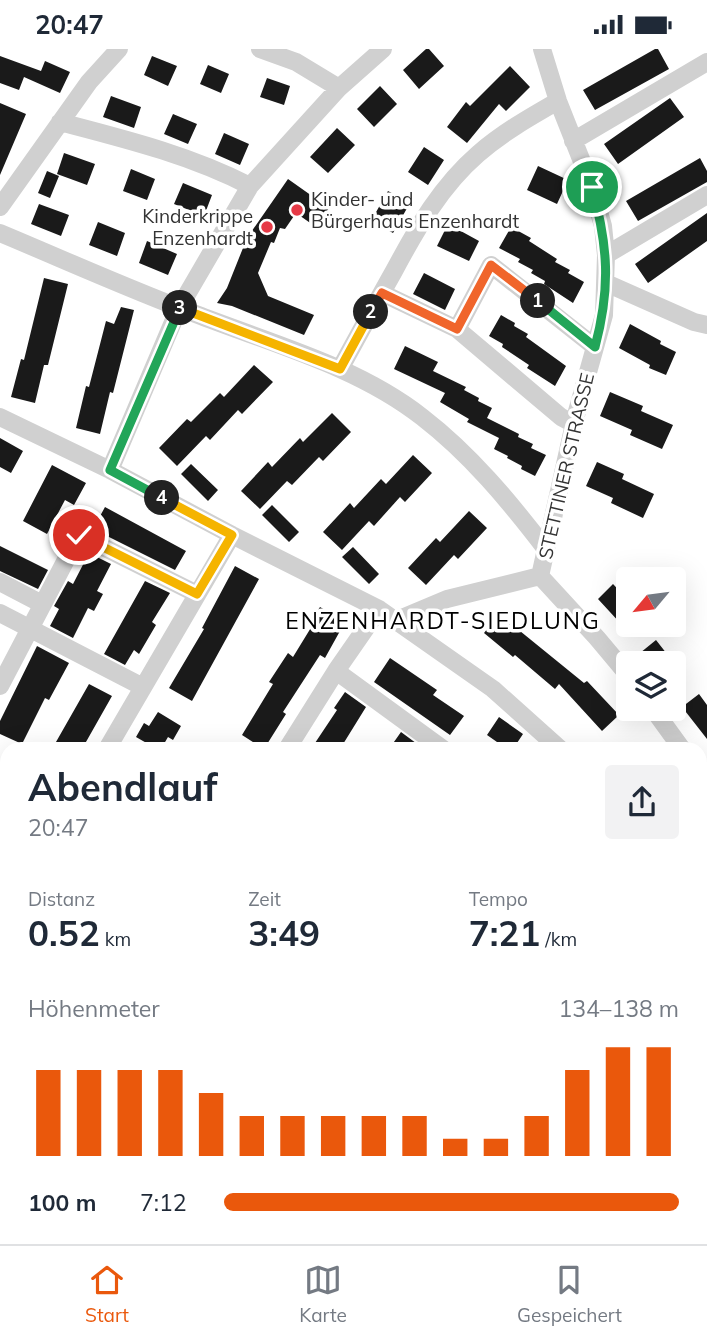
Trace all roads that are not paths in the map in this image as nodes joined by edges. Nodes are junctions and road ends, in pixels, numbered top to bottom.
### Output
1 (119, 49) edge
2 (260, 49) edge
3 (383, 49) edge
4 (542, 49) edge
5 (707, 62) edge
6 (339, 88) junction
7 (558, 101) junction
8 (60, 122) junction
9 (573, 141) junction
10 (250, 186) junction
11 (707, 195) edge
12 (0, 207) edge
13 (0, 233) edge
14 (606, 255) junction
15 (606, 283) junction
16 (382, 293) junction
17 (179, 308) junction
18 (707, 325) edge
19 (457, 329) junction
20 (595, 347) junction
21 (340, 369) junction
22 (0, 417) edge
23 (574, 424) junction
24 (110, 470) junction
25 (232, 535) junction
26 (545, 548) junction
27 (540, 576) junction
28 (0, 582) edge
29 (197, 594) junction
30 (42, 604) junction
31 (379, 609) junction
32 (0, 613) edge
33 (397, 620) junction
34 (30, 628) junction
35 (616, 661) edge
36 (337, 671) junction
37 (0, 686) edge
38 (143, 687) junction
39 (662, 721) edge
40 (111, 742) edge
41 (291, 742) edge
42 (433, 742) edge
43 (552, 742) edge
44 (677, 742) edge

1 - 8 street
2 - 6 street
3 - 6 street
4 - 7 street, STETTINER STRASSE
5 - 9 street
6 - 10 street
7 - 9 street, STETTINER STRASSE
7 - 16 street
8 - 10 street
8 - 12 street
9 - 14 street, STETTINER STRASSE
10 - 17 street
11 - 14 street
13 - 17 street
14 - 15 street, STETTINER STRASSE
15 - 18 street
15 - 20 street, STETTINER STRASSE
16 - 19 street
16 - 21 street
17 - 21 street
17 - 24 street
19 - 20 street
19 - 23 street
20 - 23 street, STETTINER STRASSE
21 - 26 street
22 - 24 street
23 - 26 street, STETTINER STRASSE
24 - 25 street
25 - 29 street
25 - 31 street
26 - 27 street, STETTINER STRASSE
27 - 33 street, STETTINER STRASSE
27 - 35 street
28 - 30 street
29 - 30 street
29 - 38 street
30 - 34 street
31 - 33 street
31 - 36 street
32 - 34 street
33 - 43 street
34 - 37 street
34 - 38 street
36 - 41 street
36 - 42 street
38 - 40 street
39 - 44 street

